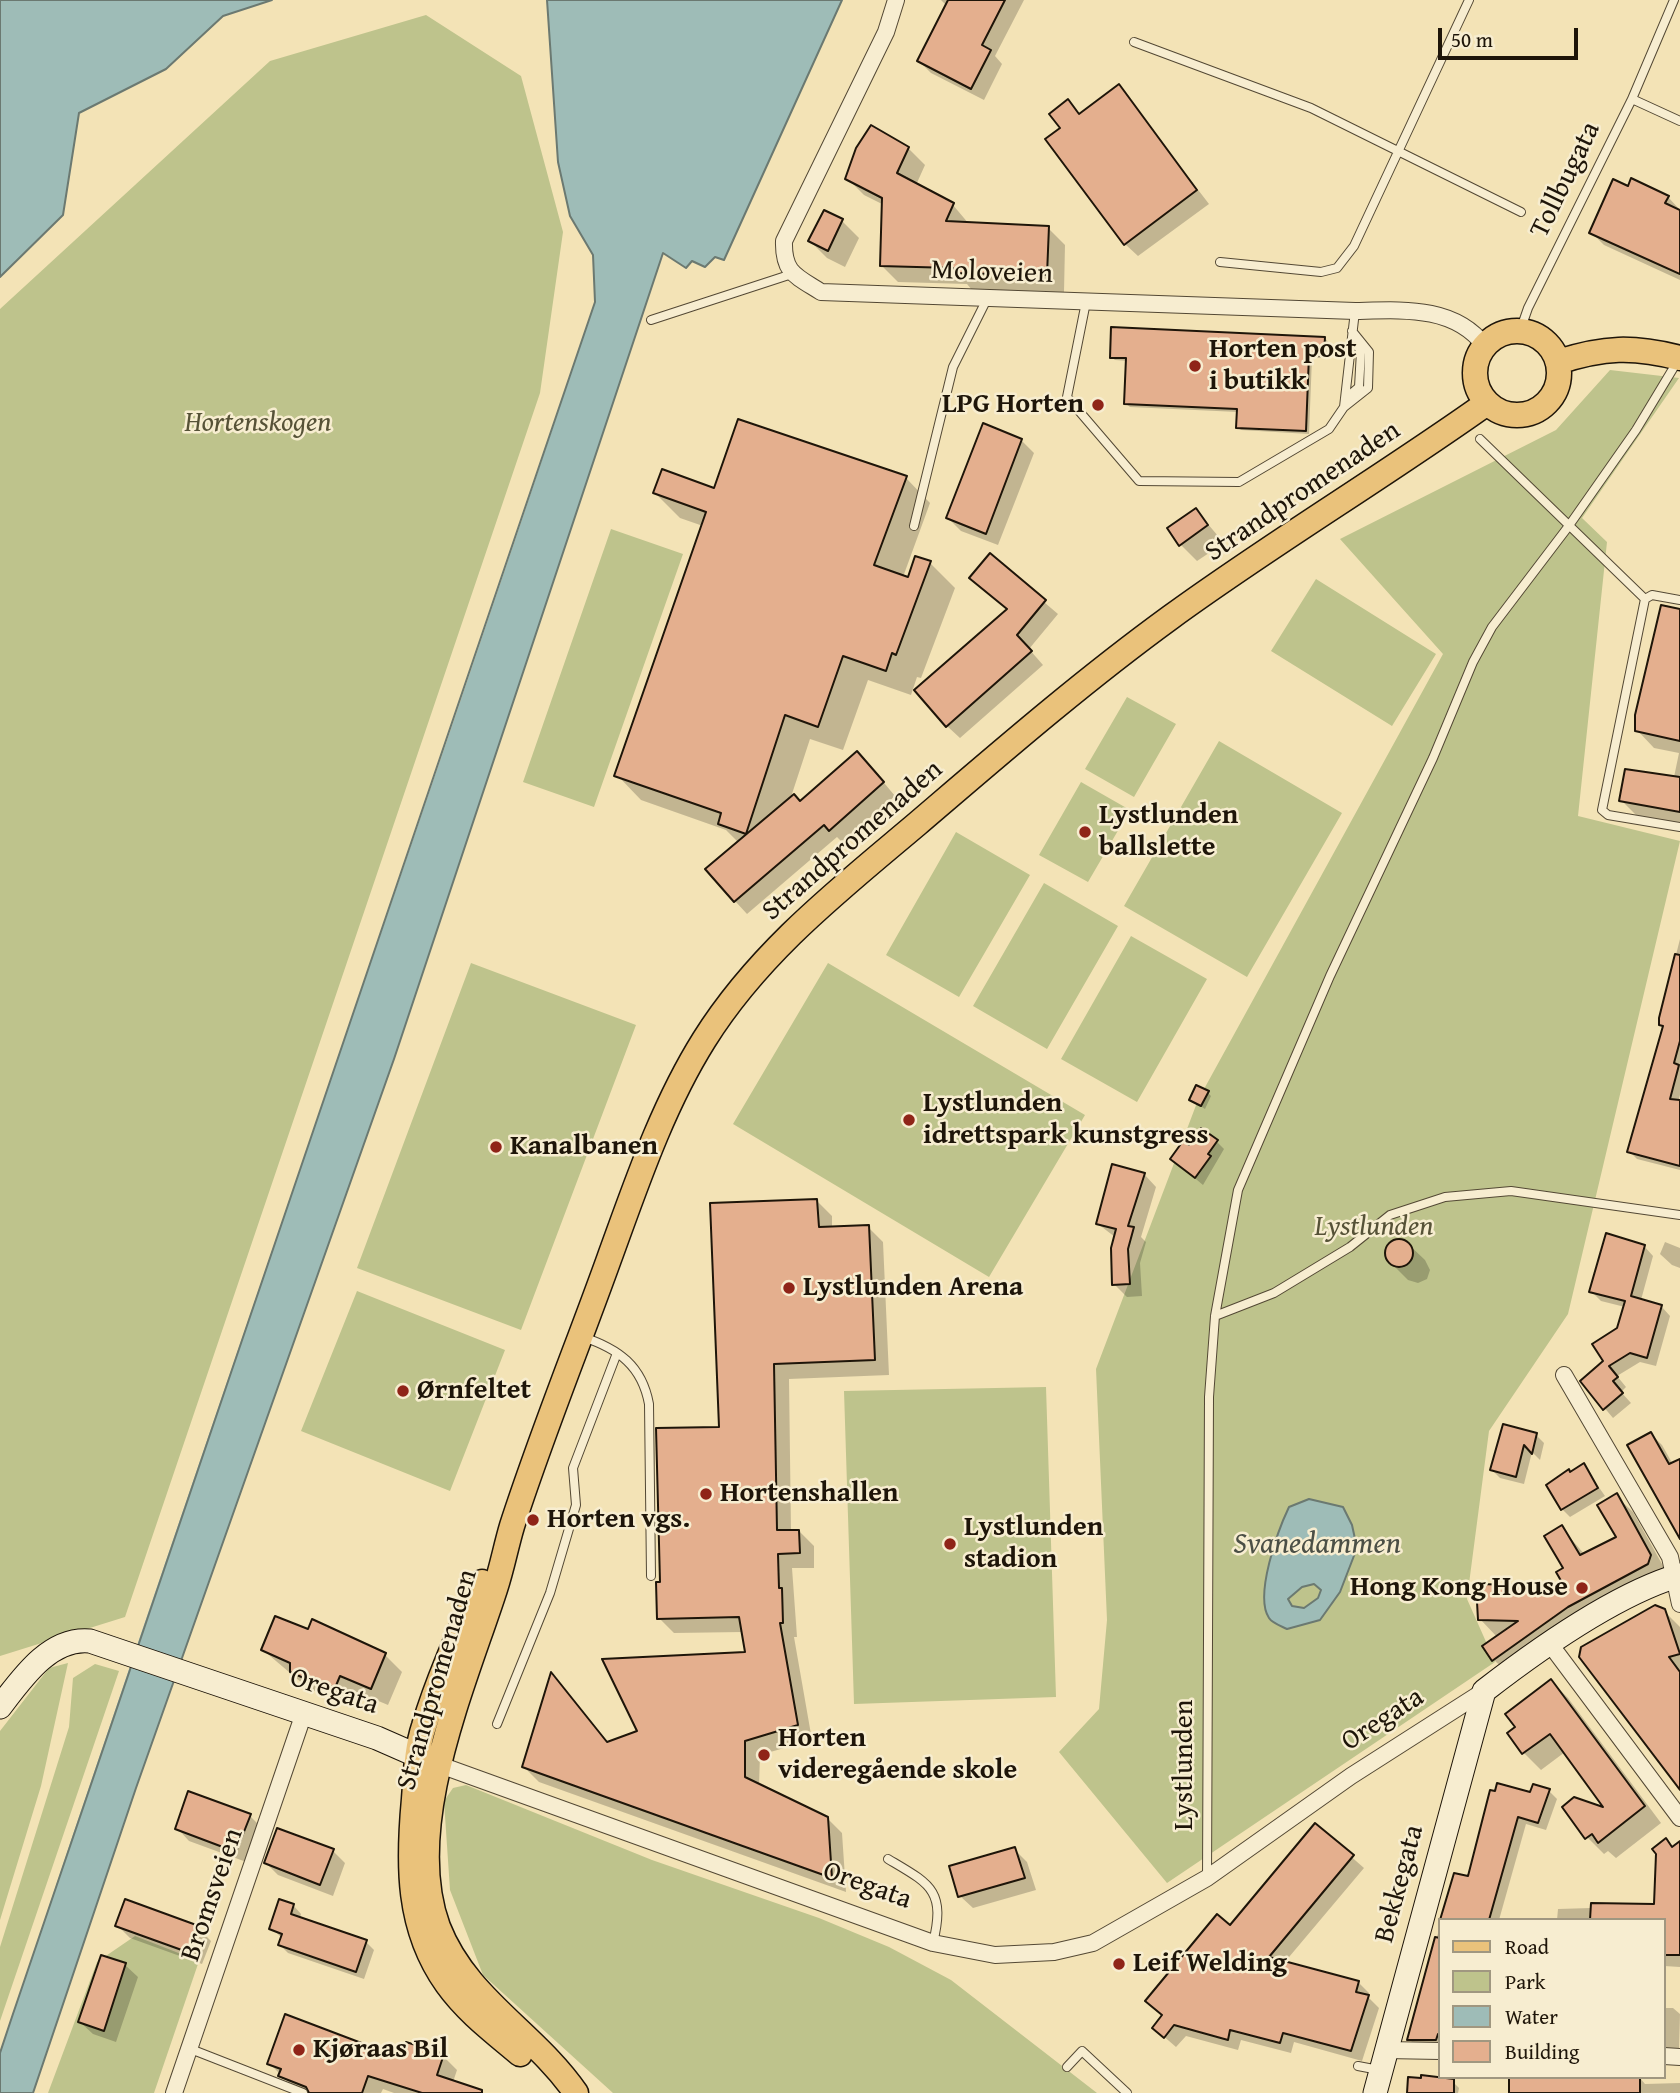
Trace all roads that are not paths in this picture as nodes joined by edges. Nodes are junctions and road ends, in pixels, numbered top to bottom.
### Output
1 (896, 0) edge
2 (1469, 0) edge
3 (1674, 0) edge
4 (1134, 42) dead end
5 (1632, 99) junction
6 (1680, 121) edge
7 (1399, 151) junction
8 (1521, 212) dead end
9 (1220, 262) dead end
10 (792, 274) junction
11 (987, 299) junction
12 (1086, 302) junction
13 (1355, 311) junction
14 (652, 320) dead end
15 (1520, 331) junction
16 (1352, 335) junction
17 (1485, 346) junction
18 (1679, 358) edge
19 (1558, 362) junction
20 (1344, 403) junction
21 (1487, 403) junction
22 (1479, 439) dead end
23 (914, 526) dead end
24 (1568, 527) junction
25 (1645, 599) junction
26 (1680, 600) edge
27 (1680, 827) edge
28 (1680, 1214) edge
29 (1216, 1316) junction
30 (581, 1336) junction
31 (617, 1353) junction
32 (1564, 1375) dead end
33 (512, 1526) junction
34 (651, 1576) dead end
35 (1677, 1576) edge
36 (1680, 1604) edge
37 (1550, 1644) junction
38 (1484, 1691) junction
39 (3, 1697) edge
40 (304, 1713) junction
41 (498, 1724) dead end
42 (417, 1756) junction
43 (440, 1765) junction
44 (1680, 1818) edge
45 (888, 1859) dead end
46 (1207, 1878) junction
47 (933, 1942) junction
48 (188, 2048) junction
49 (1438, 2051) edge
50 (1375, 2062) junction
51 (1067, 2067) dead end
52 (174, 2093) edge
53 (303, 2093) edge
54 (574, 2093) edge
55 (1127, 2093) edge
56 (1375, 2093) edge

1 - 10 street
2 - 7 lane
3 - 5 lane
4 - 7 lane
5 - 6 lane, Tollbugata
5 - 15 lane, Tollbugata
7 - 8 lane
7 - 9 lane
10 - 11 street, Moloveien
10 - 14 lane
11 - 12 street, Moloveien
11 - 23 lane
12 - 13 street, Moloveien
12 - 20 lane
13 - 16 lane
13 - 17 street, Moloveien
15 - 17 main road
15 - 19 main road
16 - 20 lane
16 - 20 lane
17 - 21 main road
18 - 19 main road
18 - 24 lane, Lystlunden
19 - 21 main road
21 - 30 main road, Strandpromenaden
22 - 24 lane
24 - 25 lane
24 - 29 lane, Lystlunden
25 - 26 lane
25 - 27 lane
28 - 29 lane
29 - 46 lane, Lystlunden
30 - 31 lane
30 - 33 main road, Strandpromenaden
31 - 34 lane
31 - 41 lane
32 - 35 street
33 - 42 main road, Strandpromenaden
33 - 43 main road, Strandpromenaden
35 - 36 street
35 - 37 main road
37 - 38 main road
37 - 44 street
38 - 46 street, Oregata
38 - 50 main road, Bekkegata
39 - 40 main road, Oregata
40 - 42 main road, Oregata
40 - 48 street, Bromsveien
42 - 43 main road, Oregata
42 - 54 main road, Strandpromenaden
43 - 47 street, Oregata
43 - 54 main road, Strandpromenaden
45 - 47 lane
46 - 47 street, Oregata
48 - 52 street, Bromsveien
48 - 53 lane
49 - 50 street
50 - 56 main road, Bekkegata
51 - 55 lane

